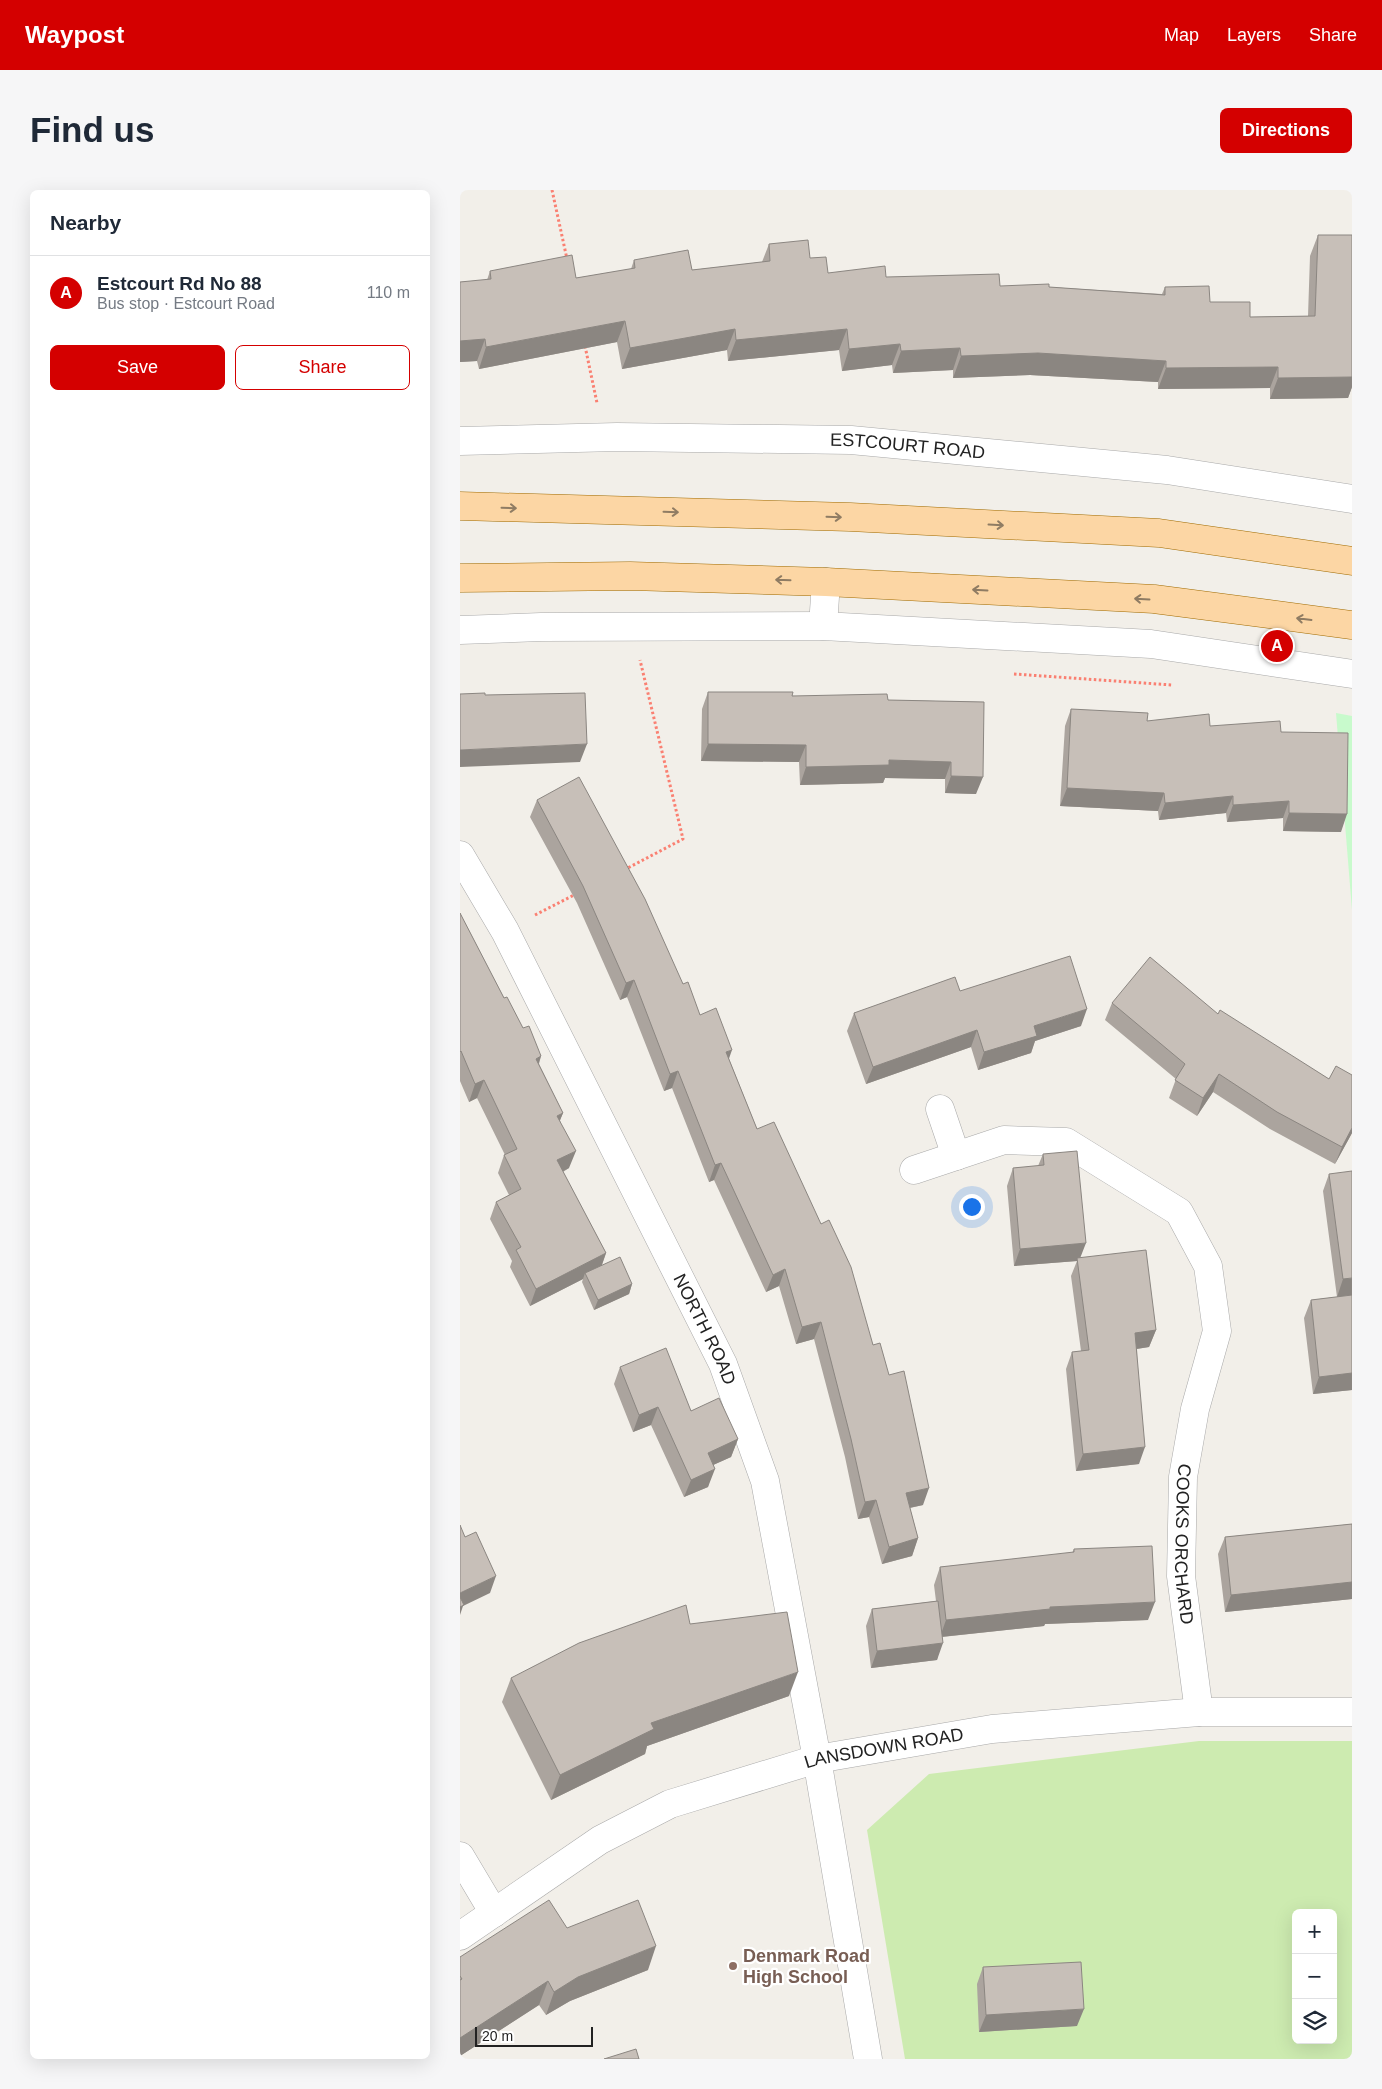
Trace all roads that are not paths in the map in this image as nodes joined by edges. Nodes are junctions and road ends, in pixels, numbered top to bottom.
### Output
1 (460, 441) edge
2 (1352, 499) edge
3 (460, 506) edge
4 (1352, 561) edge
5 (460, 578) edge
6 (826, 582) junction
7 (1352, 625) edge
8 (823, 626) junction
9 (460, 630) edge
10 (1352, 674) edge
11 (460, 855) edge
12 (940, 1109) dead end
13 (956, 1156) junction
14 (914, 1170) dead end
15 (1199, 1712) junction
16 (1352, 1712) edge
17 (816, 1759) junction
18 (460, 1856) edge
19 (494, 1913) junction
20 (460, 1936) edge
21 (868, 2059) edge

1 - 2 street, ESTCOURT ROAD
3 -> 4 main road
6 -> 5 main road
7 -> 6 main road
6 - 8 street
8 - 9 street
8 - 10 street
11 - 17 street, NORTH ROAD
12 - 13 street
13 - 14 street, COOKS ORCHARD
13 - 15 street, COOKS ORCHARD
15 - 16 street, LANSDOWN ROAD
15 - 17 street, LANSDOWN ROAD
17 - 19 street, LANSDOWN ROAD
17 - 21 street, NORTH ROAD
18 - 19 street
19 - 20 street, LANSDOWN ROAD

